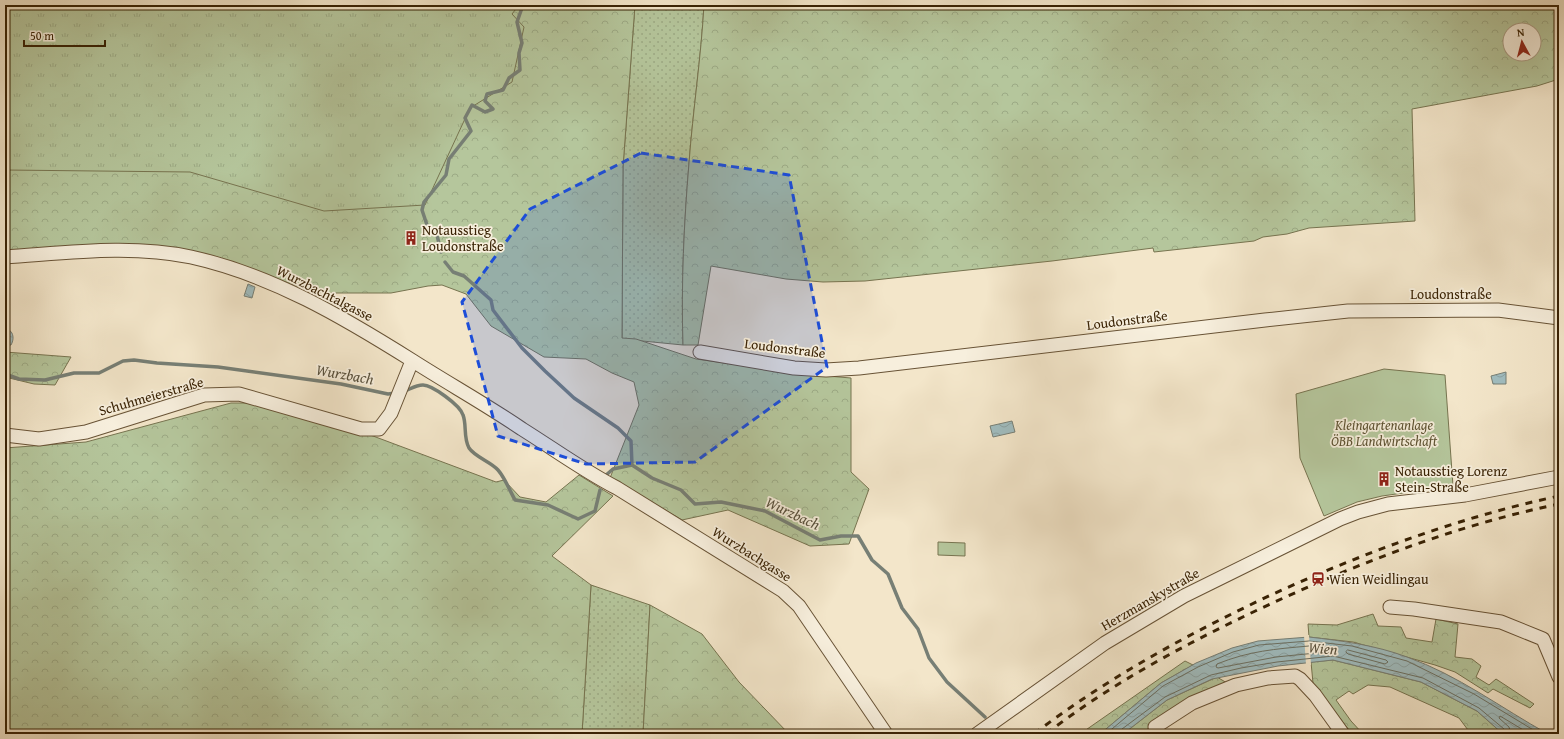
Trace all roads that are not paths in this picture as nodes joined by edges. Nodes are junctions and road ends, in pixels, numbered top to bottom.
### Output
1 (5, 257) edge
2 (1559, 318) edge
3 (700, 352) dead end
4 (412, 361) junction
5 (5, 435) edge
6 (593, 476) joint
7 (1559, 477) edge
8 (1390, 607) dead end
9 (1559, 677) edge
10 (1155, 726) dead end
11 (980, 731) edge
12 (886, 734) edge
13 (1343, 734) edge

1 - 4 street, Wurzbachtalgasse
2 - 3 street, Loudonstraße
4 - 5 street, Schuhmeierstraße
4 - 6 street, Wurzbachtalgasse
6 - 12 street, Wurzbachgasse
7 - 11 street, Herzmanskystraße
8 - 9 street
10 - 13 street

